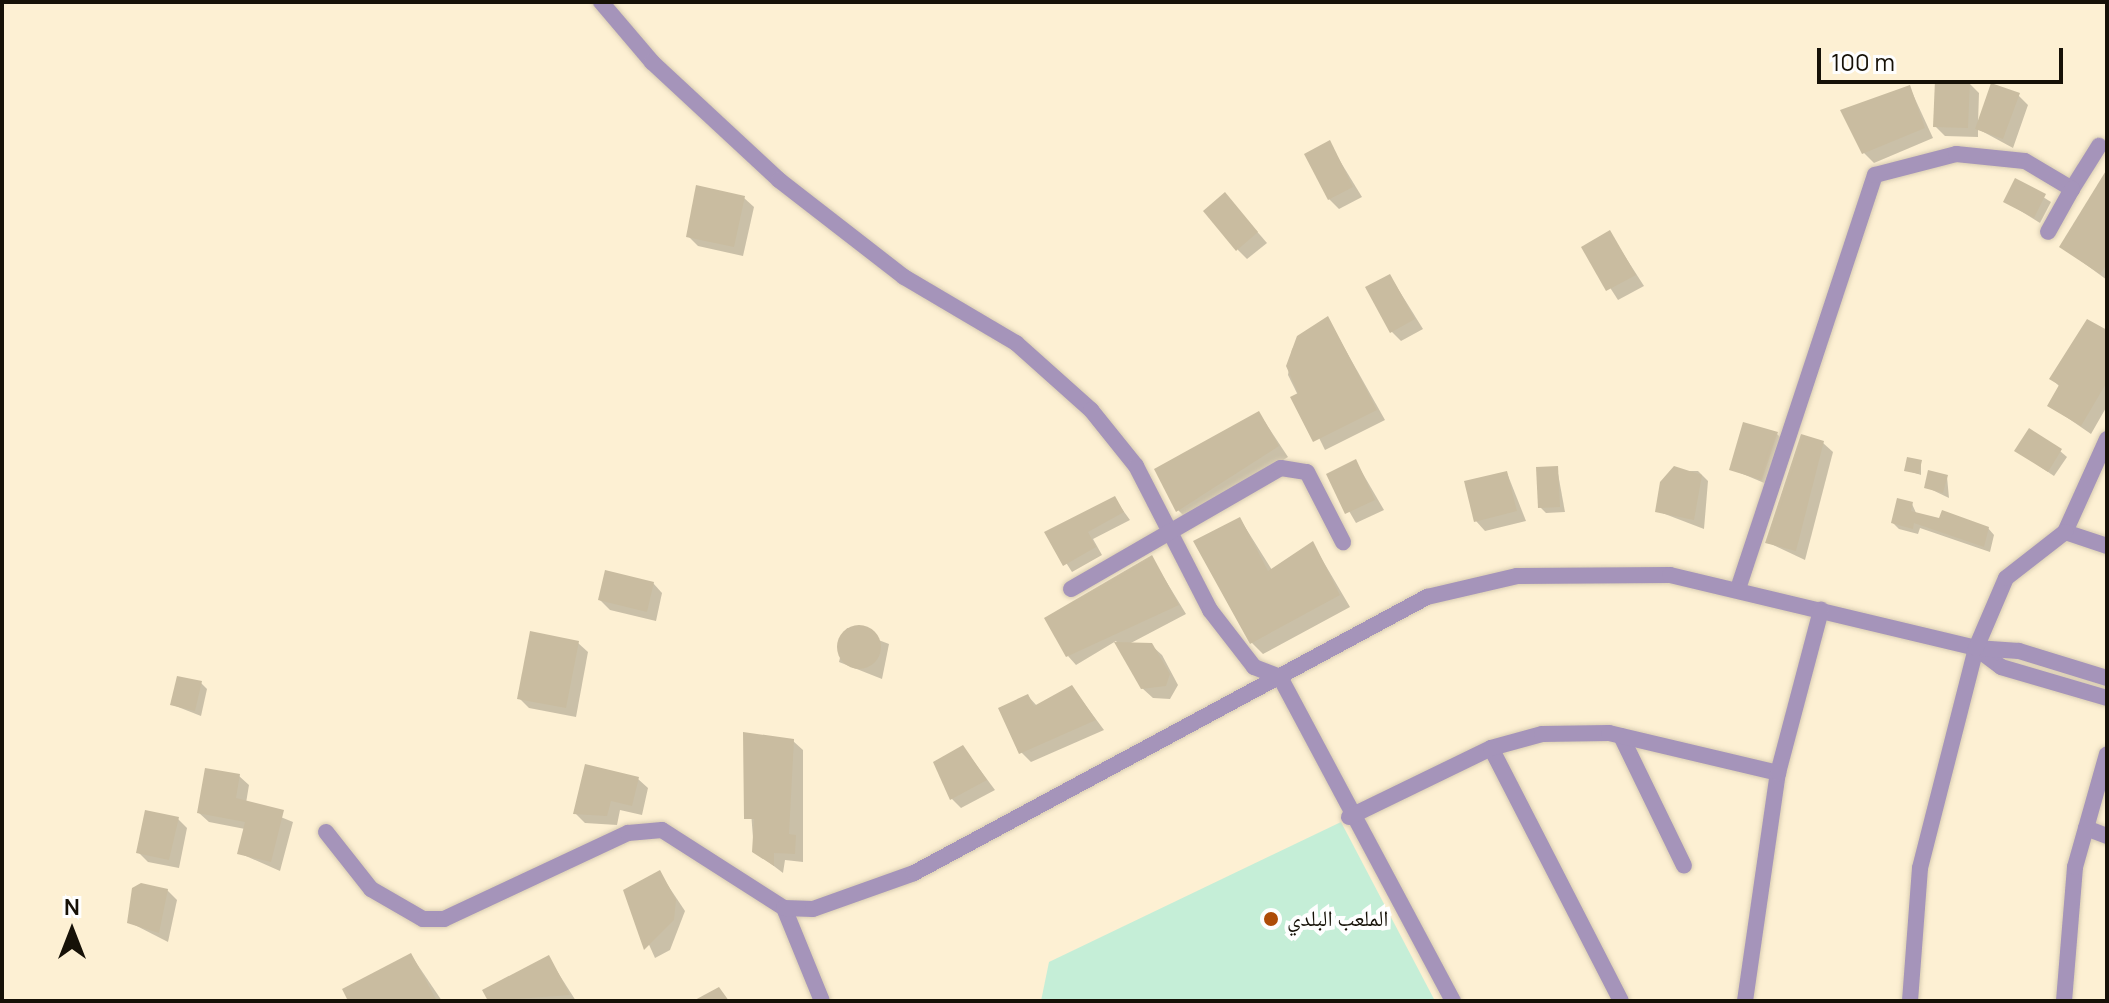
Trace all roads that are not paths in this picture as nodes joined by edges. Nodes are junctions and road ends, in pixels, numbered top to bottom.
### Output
1 (601, 2) edge
2 (2099, 146) dead end
3 (2072, 189) junction
4 (2048, 232) dead end
5 (2107, 439) edge
6 (1170, 530) junction
7 (2065, 532) junction
8 (1343, 542) dead end
9 (2107, 546) edge
10 (1071, 589) dead end
11 (1738, 589) junction
12 (1821, 610) junction
13 (1976, 648) junction
14 (1280, 677) junction
15 (2107, 678) edge
16 (2107, 698) edge
17 (1621, 736) junction
18 (1491, 748) junction
19 (2107, 754) edge
20 (1778, 773) junction
21 (1349, 817) junction
22 (2086, 828) junction
23 (326, 832) dead end
24 (2107, 836) edge
25 (1684, 866) dead end
26 (784, 908) junction
27 (822, 1001) edge
28 (1453, 1001) edge
29 (1621, 1001) edge
30 (1745, 1001) edge
31 (1910, 1001) edge
32 (2064, 1001) edge

1 - 6 street
2 - 3 street
3 - 4 street
3 - 11 street
5 - 7 street
6 - 8 street
6 - 10 street
6 - 14 street
7 - 9 street
7 - 13 street
11 - 12 street
11 - 14 street
12 - 13 street
12 - 20 street
13 - 15 street
13 - 16 street
13 - 31 street
14 - 21 street
14 - 26 street
17 - 18 street
17 - 20 street
17 - 25 street
18 - 21 street
18 - 29 street
19 - 22 street
20 - 30 street
21 - 28 street
22 - 24 street
22 - 32 street
23 - 26 street
26 - 27 street

